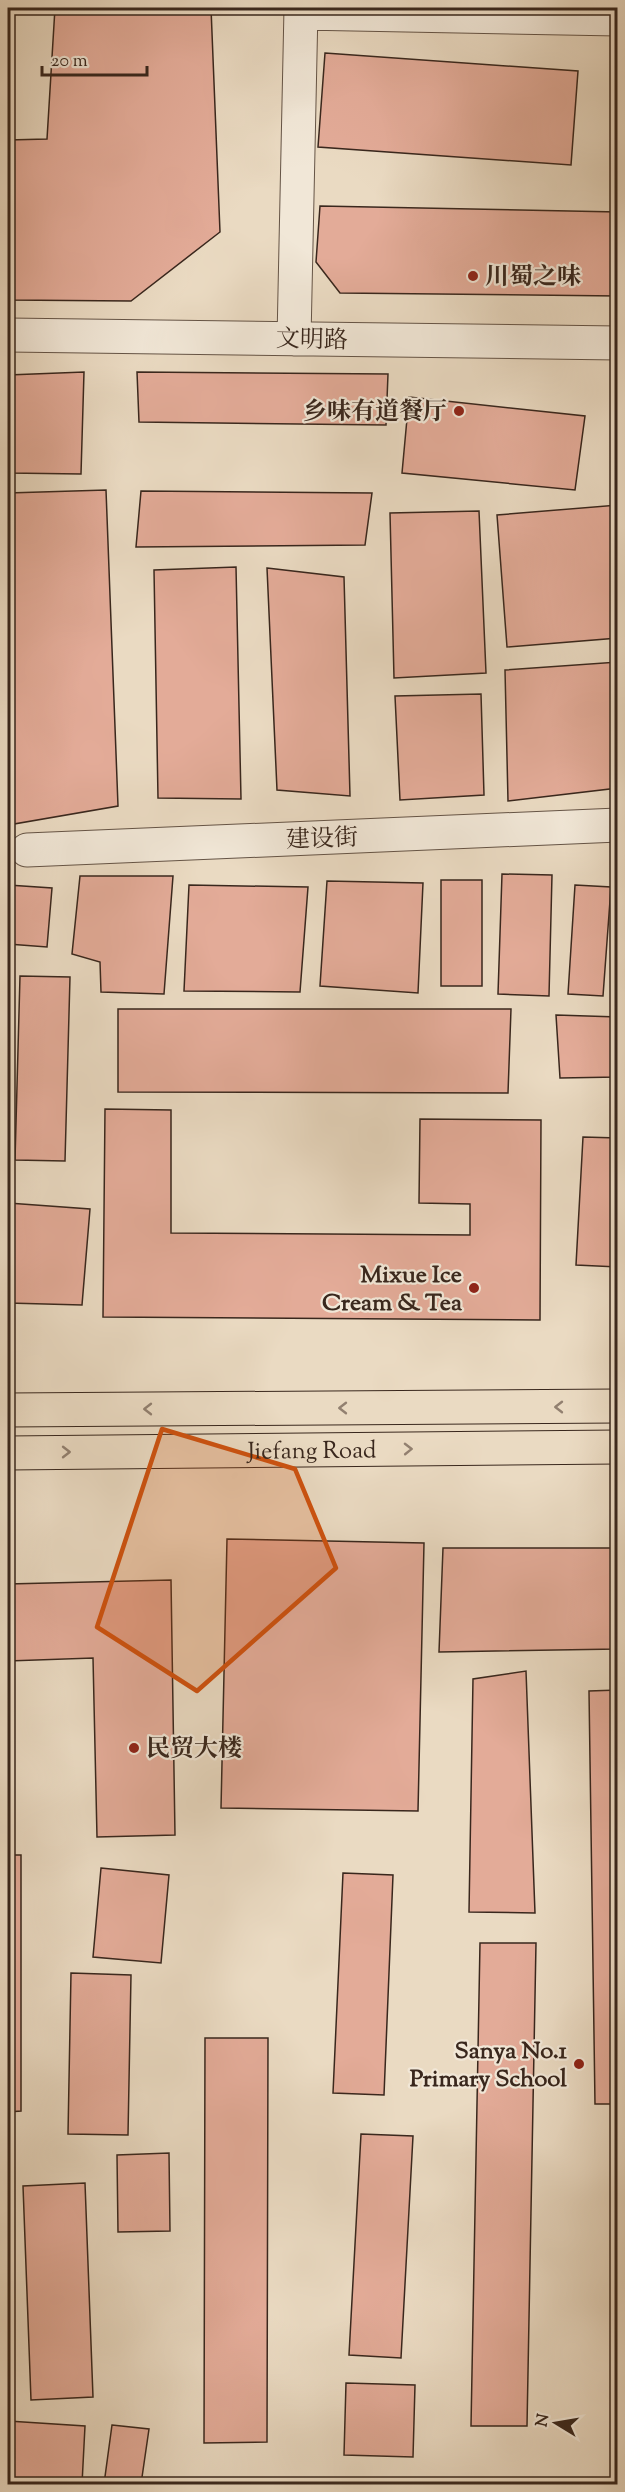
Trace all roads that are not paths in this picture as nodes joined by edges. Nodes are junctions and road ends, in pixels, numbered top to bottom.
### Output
1 (301, 10) edge
2 (618, 19) edge
3 (8, 335) edge
4 (294, 339) junction
5 (618, 343) edge
6 (618, 825) edge
7 (27, 850) dead end
8 (618, 1406) edge
9 (8, 1410) edge
10 (618, 1447) edge
11 (8, 1453) edge

1 - 2 street
1 - 4 street
3 - 4 street, 文明路
4 - 5 street, 文明路
6 - 7 street, 建设街
8 -> 9 main road, Jiefang Road
11 -> 10 main road, Jiefang Road

